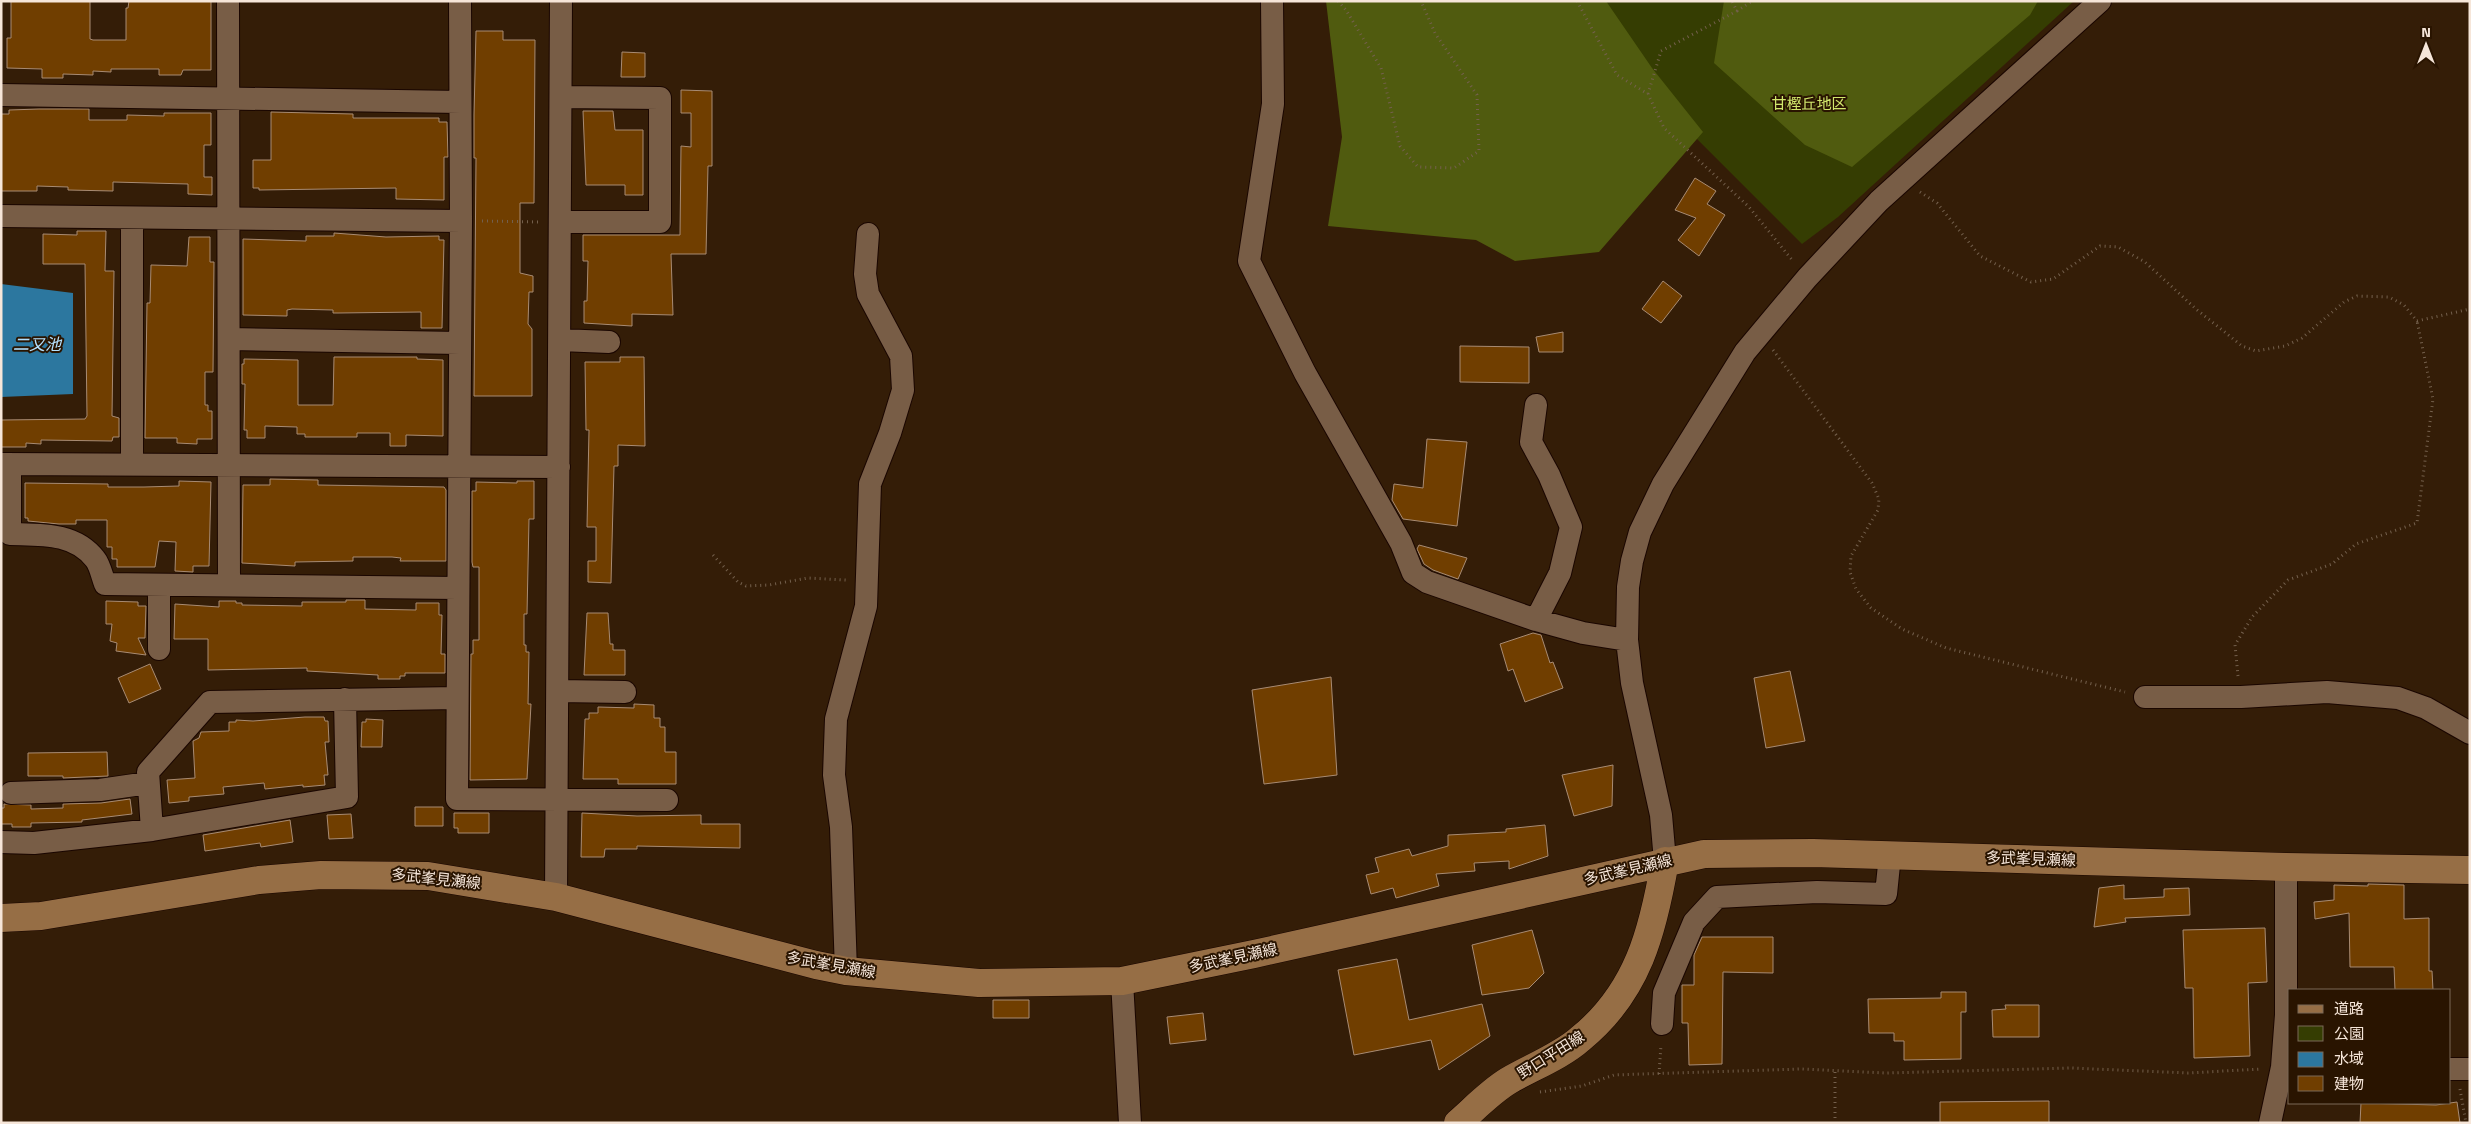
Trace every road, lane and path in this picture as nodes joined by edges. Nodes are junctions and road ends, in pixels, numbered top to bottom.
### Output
1 (228, 1) edge
2 (460, 1) edge
3 (561, 1) edge
4 (1272, 1) edge
5 (1338, 1) edge
6 (1420, 1) edge
7 (1577, 1) edge
8 (1732, 1) edge
9 (1752, 1) edge
10 (2100, 1) edge
11 (1737, 11) junction
12 (1648, 94) junction
13 (1, 95) edge
14 (561, 97) junction
15 (228, 98) junction
16 (460, 102) junction
17 (1903, 180) junction
18 (1, 216) edge
19 (132, 218) junction
20 (229, 220) junction
21 (461, 221) junction
22 (561, 222) junction
23 (868, 234) dead end
24 (1807, 278) junction
25 (2470, 309) edge
26 (2417, 321) junction
27 (1758, 335) junction
28 (230, 339) junction
29 (560, 340) junction
30 (609, 342) dead end
31 (459, 343) junction
32 (1536, 405) dead end
33 (5, 464) edge
34 (132, 464) junction
35 (229, 465) junction
36 (458, 466) junction
37 (560, 467) junction
38 (713, 555) dead end
39 (853, 581) dead end
40 (159, 585) junction
41 (229, 585) junction
42 (457, 588) junction
43 (1536, 620) junction
44 (1627, 640) junction
45 (159, 649) dead end
46 (558, 691) junction
47 (625, 692) dead end
48 (2145, 697) joint
49 (2241, 697) junction
50 (457, 698) junction
51 (344, 699) junction
52 (2470, 733) edge
53 (148, 783) junction
54 (11, 792) dead end
55 (557, 800) junction
56 (666, 800) dead end
57 (152, 830) junction
58 (1, 842) edge
59 (1890, 855) junction
60 (1665, 861) junction
61 (2286, 868) junction
62 (2470, 870) edge
63 (556, 898) junction
64 (1, 918) edge
65 (846, 971) junction
66 (1122, 981) junction
67 (1662, 1024) joint
68 (2286, 1067) edge
69 (2459, 1069) edge
70 (1835, 1072) junction
71 (1659, 1074) junction
72 (1530, 1093) dead end
73 (1130, 1123) edge
74 (1458, 1123) edge
75 (1834, 1123) edge
76 (2270, 1123) edge
77 (2466, 1123) edge

1 - 15 street
2 - 16 street
3 - 14 street
4 - 43 street
5 - 6 path
7 - 12 path
8 - 11 path
9 - 11 path
10 - 17 street
11 - 12 path
12 - 24 path
13 - 15 street
14 - 22 street
14 - 22 street
15 - 16 street
15 - 20 street
16 - 21 street
17 - 24 street
17 - 26 path
18 - 19 street
19 - 20 street
19 - 34 street
20 - 21 street
20 - 28 street
21 - 22 path
21 - 31 street
22 - 29 street
23 - 65 street
24 - 27 street
25 - 26 path
26 - 49 path
27 - 44 street
27 - 48 path
28 - 31 street
28 - 35 street
29 - 30 street
29 - 37 street
31 - 36 street
32 - 43 street
33 - 34 street
33 - 40 street
34 - 35 street
35 - 36 street
35 - 41 street
36 - 37 street
36 - 42 street
37 - 46 street
38 - 39 path
40 - 41 street
40 - 45 street
41 - 42 street
42 - 50 street
43 - 44 street
44 - 60 street
46 - 47 street
46 - 55 street
48 - 49 street
49 - 52 street
50 - 51 street
50 - 55 street
51 - 53 street
51 - 57 street
53 - 54 street
53 - 57 street
55 - 56 street
55 - 63 street
57 - 58 street
59 - 60 main road, 多武峯見瀬線
59 - 61 main road, 多武峯見瀬線
59 - 67 street
60 - 66 main road, 多武峯見瀬線
60 - 74 main road, 野口平田線
61 - 62 main road, 多武峯見瀬線
61 - 68 street
63 - 64 main road, 多武峯見瀬線
63 - 65 main road, 多武峯見瀬線
65 - 66 main road, 多武峯見瀬線
66 - 73 street
67 - 71 path
68 - 70 path
68 - 76 street
69 - 77 path
70 - 71 path
70 - 75 path
71 - 72 path

